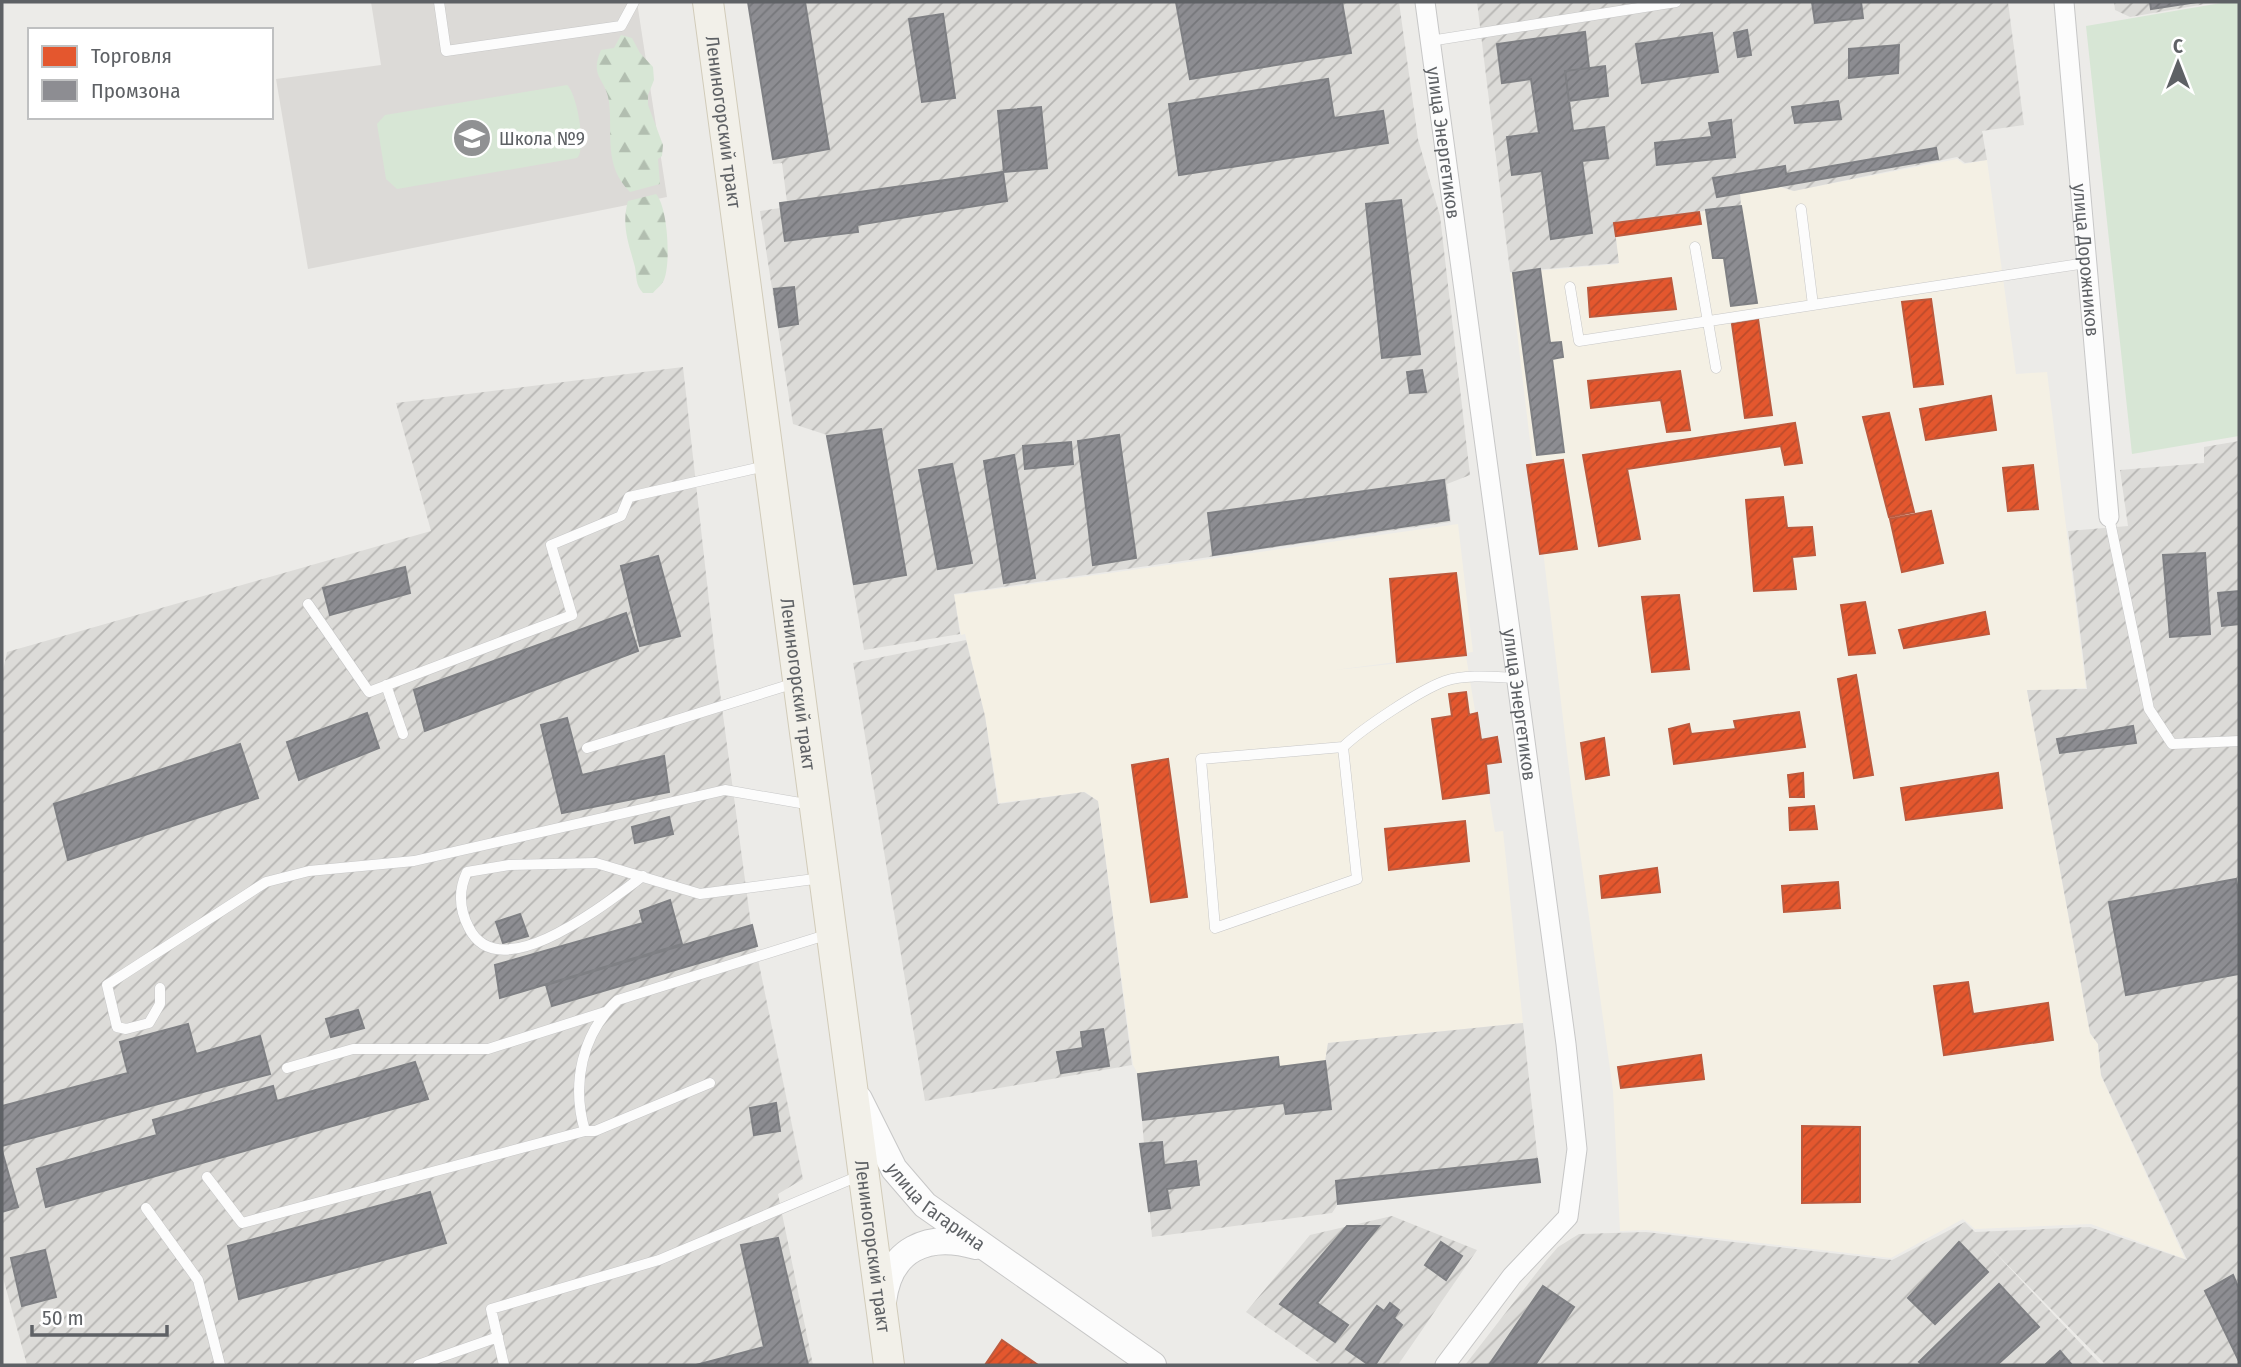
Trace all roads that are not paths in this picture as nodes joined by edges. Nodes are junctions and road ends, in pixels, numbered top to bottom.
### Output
1 (439, 2) edge
2 (634, 2) edge
3 (708, 2) edge
4 (1424, 2) edge
5 (1676, 2) edge
6 (2064, 2) edge
7 (1430, 41) junction
8 (1801, 209) dead end
9 (1695, 247) dead end
10 (2086, 263) junction
11 (1570, 287) dead end
12 (1814, 305) junction
13 (1708, 321) junction
14 (1716, 368) dead end
15 (770, 465) junction
16 (2109, 517) joint
17 (308, 604) dead end
18 (1516, 678) junction
19 (799, 682) junction
20 (386, 685) junction
21 (403, 734) dead end
22 (2239, 741) edge
23 (1343, 747) junction
24 (587, 748) dead end
25 (816, 806) junction
26 (643, 876) junction
27 (826, 877) junction
28 (833, 933) junction
29 (160, 988) dead end
30 (605, 1012) junction
31 (287, 1068) dead end
32 (852, 1075) junction
33 (710, 1083) dead end
34 (585, 1130) junction
35 (865, 1173) junction
36 (207, 1177) dead end
37 (146, 1208) dead end
38 (993, 1254) junction
39 (882, 1312) junction
40 (498, 1337) junction
41 (220, 1365) edge
42 (418, 1365) edge
43 (504, 1365) edge
44 (889, 1365) edge
45 (1153, 1365) edge
46 (1445, 1365) edge

1 - 2 lane
3 - 15 main road, Лениногорский тракт
4 - 7 street, улица Энергетиков
5 - 7 lane
6 - 10 street, улица Дорожников
7 - 18 street, улица Энергетиков
8 - 12 lane
9 - 13 lane
10 - 12 lane
10 - 16 street, улица Дорожников
11 - 13 lane
12 - 13 lane
13 - 14 lane
15 - 19 main road, Лениногорский тракт
15 - 20 lane
16 - 22 lane
17 - 20 lane
18 - 23 lane
18 - 46 street, улица Энергетиков
19 - 24 lane
19 - 25 main road, Лениногорский тракт
20 - 21 lane
23 - 23 lane
25 - 27 main road, Лениногорский тракт
25 - 29 lane
26 - 26 lane
26 - 27 lane
27 - 28 main road, Лениногорский тракт
28 - 30 lane
28 - 32 main road, Лениногорский тракт
30 - 31 lane
30 - 34 lane
32 - 35 main road, Лениногорский тракт
32 - 38 street, улица Гагарина
33 - 34 lane
34 - 36 lane
35 - 39 main road, Лениногорский тракт
35 - 40 lane
37 - 41 lane
38 - 39 street, улица Гагарина
38 - 45 street, улица Гагарина
39 - 44 main road, Лениногорский тракт
40 - 42 lane
40 - 43 lane

